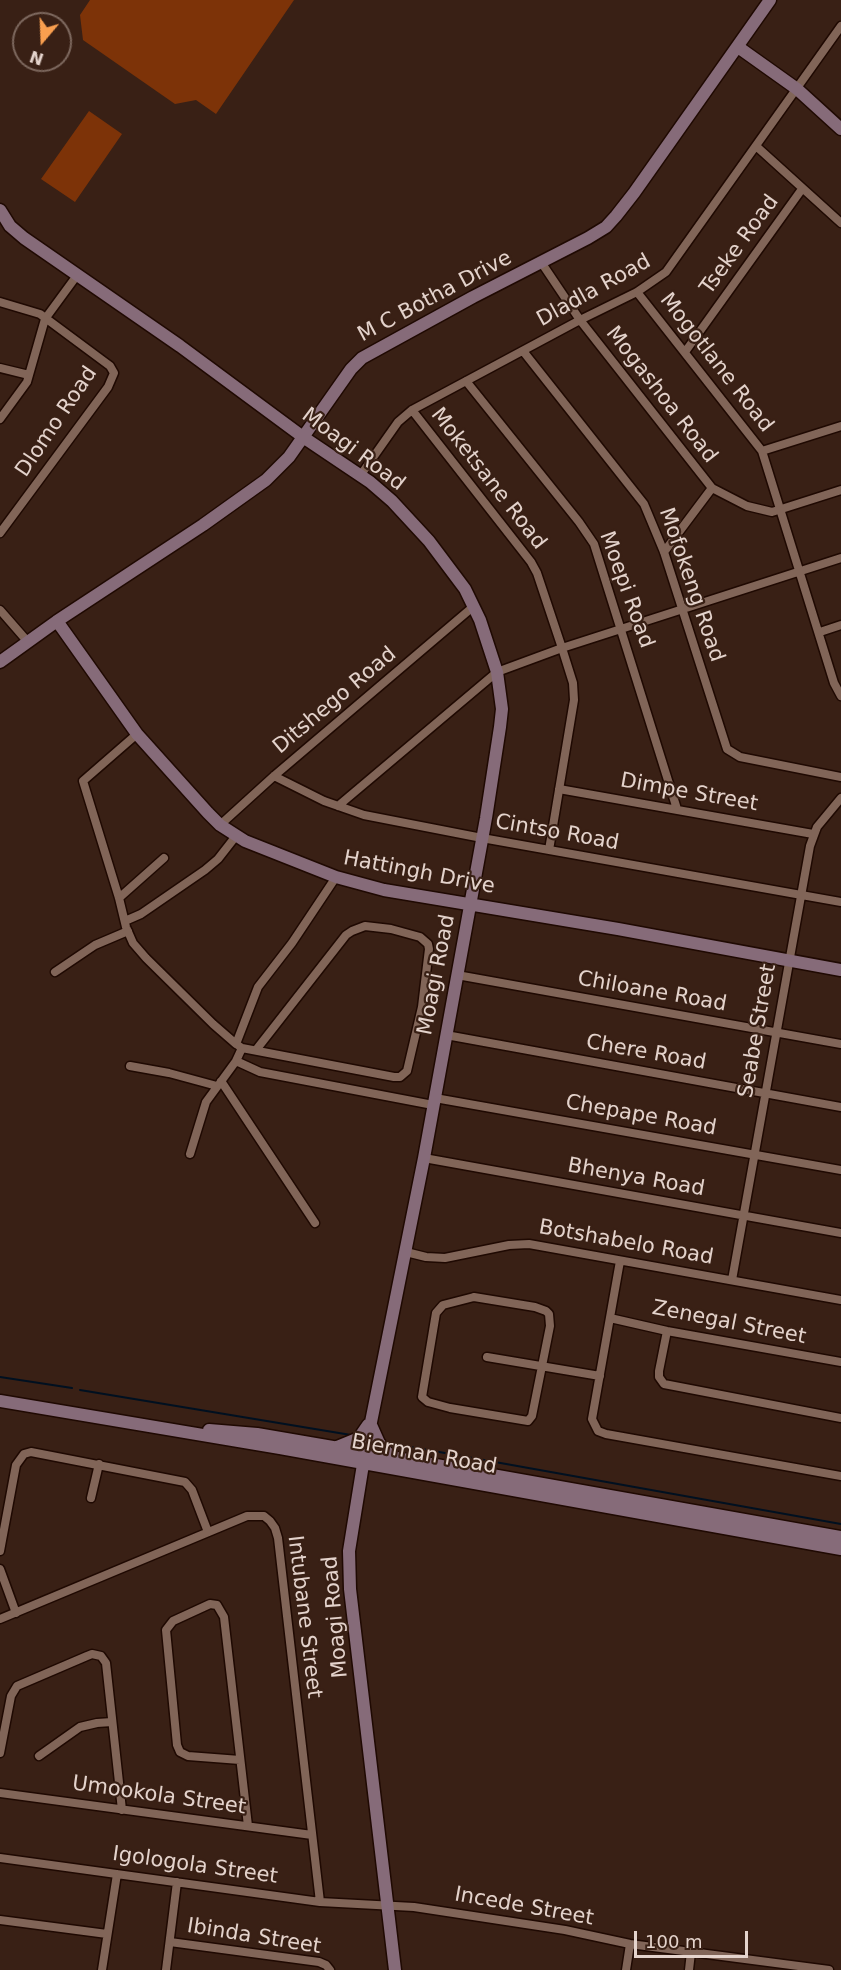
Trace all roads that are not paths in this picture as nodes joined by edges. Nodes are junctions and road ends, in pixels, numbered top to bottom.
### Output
1 (770, 0) edge
2 (840, 31) edge
3 (738, 47) junction
4 (796, 89) junction
5 (841, 129) edge
6 (756, 146) junction
7 (802, 189) junction
8 (0, 210) edge
9 (841, 223) edge
10 (541, 262) junction
11 (78, 274) junction
12 (637, 292) junction
13 (0, 302) edge
14 (45, 319) junction
15 (580, 320) junction
16 (523, 351) junction
17 (685, 352) junction
18 (0, 368) edge
19 (29, 375) junction
20 (466, 381) junction
21 (412, 410) junction
22 (0, 419) edge
23 (841, 426) edge
24 (303, 437) junction
25 (762, 452) junction
26 (360, 476) junction
27 (712, 489) junction
28 (841, 490) edge
29 (781, 510) junction
30 (0, 533) edge
31 (664, 552) junction
32 (841, 558) edge
33 (800, 570) junction
34 (474, 606) junction
35 (0, 610) edge
36 (682, 610) junction
37 (57, 621) junction
38 (841, 625) edge
39 (622, 628) junction
40 (820, 632) junction
41 (28, 642) junction
42 (562, 648) junction
43 (0, 662) edge
44 (497, 672) junction
45 (840, 694) edge
46 (137, 734) junction
47 (274, 776) junction
48 (841, 777) edge
49 (559, 789) junction
50 (841, 798) edge
51 (338, 806) junction
52 (677, 809) junction
53 (220, 825) junction
54 (813, 834) junction
55 (236, 836) junction
56 (482, 838) junction
57 (549, 850) junction
58 (164, 858) dead end
59 (336, 878) junction
60 (800, 894) junction
61 (119, 898) junction
62 (841, 902) edge
63 (470, 904) junction
64 (125, 921) junction
65 (128, 931) junction
66 (789, 960) junction
67 (841, 970) edge
68 (55, 972) dead end
69 (457, 975) junction
70 (776, 1033) junction
71 (446, 1035) junction
72 (841, 1044) edge
73 (239, 1046) junction
74 (256, 1050) junction
75 (236, 1061) junction
76 (130, 1066) dead end
77 (219, 1084) junction
78 (765, 1093) junction
79 (434, 1102) junction
80 (841, 1107) edge
81 (190, 1154) dead end
82 (754, 1154) junction
83 (424, 1158) junction
84 (841, 1170) edge
85 (742, 1216) junction
86 (315, 1223) dead end
87 (841, 1233) edge
88 (406, 1252) junction
89 (620, 1261) junction
90 (732, 1280) junction
91 (841, 1300) edge
92 (610, 1318) junction
93 (668, 1331) junction
94 (487, 1357) dead end
95 (841, 1362) edge
96 (542, 1366) junction
97 (600, 1376) junction
98 (0, 1396) edge
99 (0, 1401) edge
100 (841, 1418) edge
101 (371, 1423) junction
102 (336, 1447) junction
103 (391, 1457) junction
104 (364, 1458) junction
105 (341, 1460) junction
106 (99, 1464) junction
107 (841, 1476) edge
108 (360, 1484) junction
109 (91, 1498) dead end
110 (208, 1532) junction
111 (841, 1537) edge
112 (841, 1549) edge
113 (0, 1551) edge
114 (0, 1569) edge
115 (15, 1613) junction
116 (0, 1619) edge
117 (112, 1722) junction
118 (0, 1753) edge
119 (39, 1756) dead end
120 (240, 1761) junction
121 (0, 1793) edge
122 (122, 1810) junction
123 (248, 1826) junction
124 (312, 1835) junction
125 (0, 1858) edge
126 (117, 1874) junction
127 (177, 1882) junction
128 (320, 1902) junction
129 (387, 1905) junction
130 (0, 1920) edge
131 (107, 1934) junction
132 (170, 1942) junction
133 (630, 1944) junction
134 (691, 1952) junction
135 (102, 1970) edge
136 (166, 1970) edge
137 (330, 1970) edge
138 (395, 1970) edge
139 (626, 1970) edge
140 (689, 1970) edge
141 (829, 1970) edge

1 - 3 street, M C Botha Drive
2 - 4 street, Dladla Road
3 - 4 street
3 - 10 street, M C Botha Drive
4 - 5 street
4 - 6 street, Dladla Road
6 - 7 street
6 - 12 street, Dladla Road
7 - 9 street
7 - 17 street, Tseke Road
8 - 11 street, Moagi Road
10 - 15 street, Mogashoa Road
10 - 24 street, M C Botha Drive
11 - 14 street
11 - 24 street, Moagi Road
12 - 15 street, Dladla Road
12 - 17 street, Mogotlane Road
13 - 14 street
14 - 19 street
14 - 30 street, Dlomo Road
15 - 16 street, Dladla Road
15 - 27 street, Mogashoa Road
16 - 20 street, Dladla Road
16 - 31 street, Mofokeng Road
17 - 25 street, Mogotlane Road
18 - 19 street
19 - 22 street
20 - 21 street, Dladla Road
20 - 39 street, Moepi Road
21 - 26 street, Dladla Road
21 - 42 street, Moketsane Road
23 - 25 street
24 - 26 street, Moagi Road
24 - 37 street, M C Botha Drive
25 - 29 street, Mogotlane Road
26 - 34 street, Moagi Road
27 - 29 street, Mogashoa Road
27 - 31 street
28 - 29 street
29 - 33 street, Mogotlane Road
31 - 36 street, Mofokeng Road
32 - 33 street
33 - 36 street
33 - 40 street, Mogotlane Road
34 - 44 street, Moagi Road
34 - 47 street, Ditshego Road
35 - 41 street
36 - 39 street
36 - 48 street, Mofokeng Road
37 - 41 street, M C Botha Drive
37 - 46 street, Hattingh Drive
38 - 40 street
39 - 42 street
39 - 52 street, Moepi Road
40 - 45 street, Mogotlane Road
41 - 43 street, M C Botha Drive
42 - 44 street
42 - 49 street, Moketsane Road
44 - 51 street
44 - 56 street, Moagi Road
46 - 53 street, Hattingh Drive
46 - 61 street
47 - 51 street, Cintso Road
47 - 53 street, Ditshego Road
49 - 52 street, Dimpe Street
49 - 57 street, Moketsane Road
50 - 54 street, Seabe Street
51 - 56 street, Cintso Road
52 - 54 street, Dimpe Street
53 - 55 street, Hattingh Drive
54 - 60 street, Seabe Street
55 - 59 street, Hattingh Drive
55 - 64 street
56 - 57 street, Cintso Road
56 - 63 street, Moagi Road
57 - 60 street, Cintso Road
58 - 61 street
59 - 63 street, Hattingh Drive
59 - 73 street
60 - 62 street, Cintso Road
60 - 66 street, Seabe Street
61 - 64 street
63 - 66 street, Hattingh Drive
63 - 69 street, Moagi Road
64 - 65 street
65 - 68 street
65 - 73 street
66 - 67 street, Hattingh Drive
66 - 70 street, Seabe Street
69 - 70 street, Chiloane Road
69 - 71 street, Moagi Road
70 - 72 street, Chiloane Road
70 - 78 street, Seabe Street
71 - 78 street, Chere Road
71 - 79 street, Moagi Road
73 - 74 street
73 - 75 street
74 - 74 street
75 - 77 street
75 - 79 street, Chepape Road
76 - 77 street
77 - 81 street
77 - 86 street
78 - 80 street, Chere Road
78 - 82 street, Seabe Street
79 - 82 street, Chepape Road
79 - 83 street, Moagi Road
82 - 84 street, Chepape Road
82 - 85 street, Seabe Street
83 - 85 street, Bhenya Road
83 - 88 street, Moagi Road
85 - 87 street, Bhenya Road
85 - 90 street, Seabe Street
88 - 89 street, Botshabelo Road
88 - 101 street, Moagi Road
89 - 90 street, Botshabelo Road
89 - 92 street
90 - 91 street, Botshabelo Road
92 - 93 street, Zenegal Street
92 - 97 street
93 - 95 street, Zenegal Street
93 - 100 street
94 - 96 street
96 - 96 street
96 - 97 street
97 - 107 street
98 - 102 street, Bierman Road
99 - 105 street, Bierman Road
101 - 102 street
101 - 103 street
101 - 104 street, Moagi Road
102 - 104 street, Bierman Road
103 - 104 street, Bierman Road
103 - 111 street, Bierman Road
104 - 105 street, Bierman Road
104 - 108 street, Moagi Road
104 - 112 street, Bierman Road
105 - 108 street
106 - 109 street
106 - 110 street
106 - 113 street
108 - 129 street, Moagi Road
110 - 115 street, Intubane Street
110 - 124 street, Intubane Street
114 - 115 street
115 - 116 street, Intubane Street
117 - 118 street
117 - 119 street
117 - 122 street
120 - 120 street
120 - 123 street
121 - 122 street, Umookola Street
122 - 123 street, Umookola Street
123 - 124 street, Umookola Street
124 - 128 street, Intubane Street
125 - 126 street, Igologola Street
126 - 127 street, Igologola Street
126 - 131 street
127 - 128 street, Igologola Street
127 - 132 street, Ibinda Street
128 - 129 street, Igologola Street
129 - 133 street, Incede Street
129 - 138 street, Moagi Road
130 - 131 street
131 - 135 street
132 - 136 street, Ibinda Street
132 - 137 street, Ibinda Street
133 - 134 street, Incede Street
133 - 139 street
134 - 140 street
134 - 141 street, Incede Street

